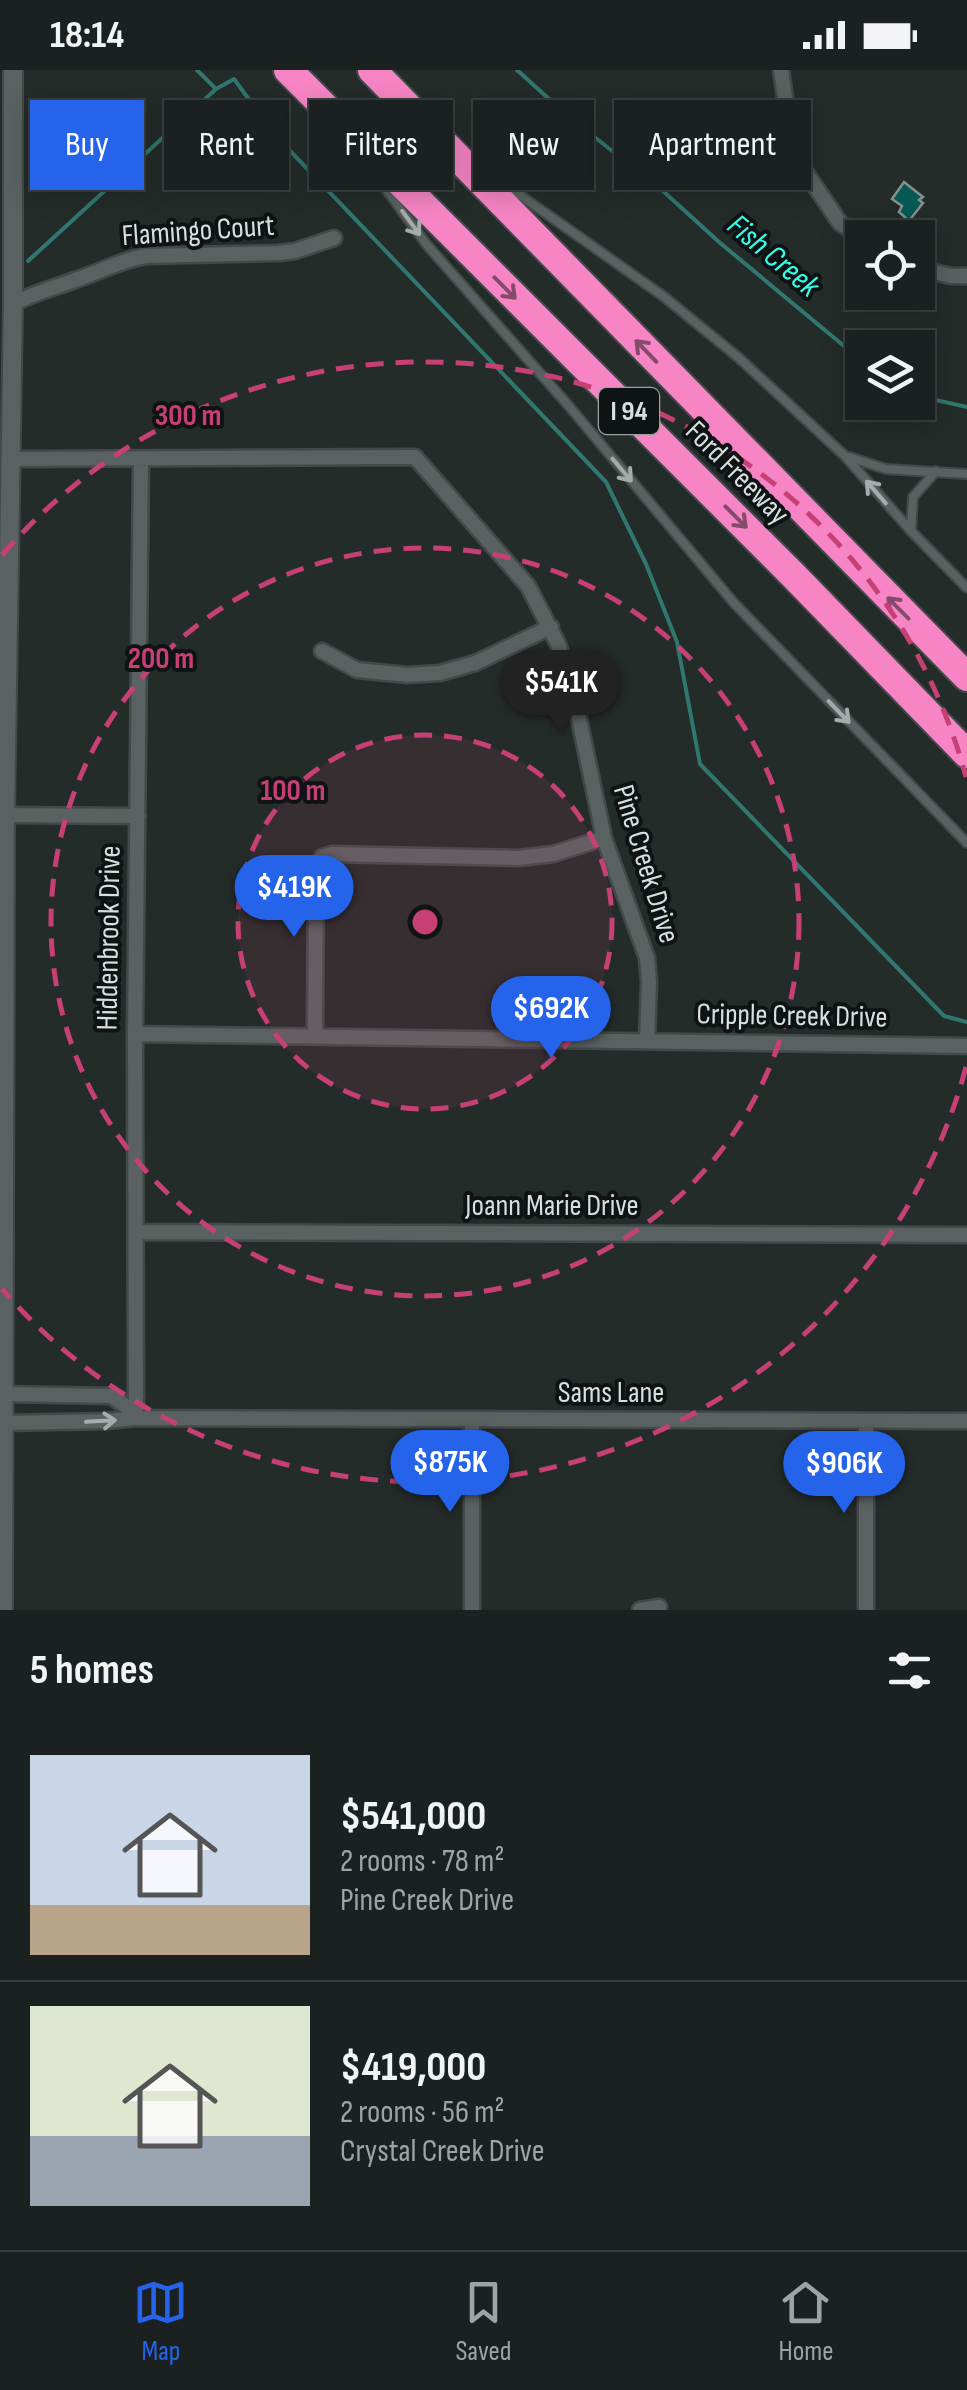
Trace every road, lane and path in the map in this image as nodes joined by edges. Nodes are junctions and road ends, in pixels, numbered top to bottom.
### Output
1 (13, 70) edge
2 (288, 70) edge
3 (372, 70) edge
4 (781, 70) edge
5 (317, 100) edge
6 (401, 100) edge
7 (453, 148) edge
8 (453, 154) edge
9 (387, 190) edge
10 (407, 190) edge
11 (845, 226) edge
12 (334, 238) dead end
13 (935, 272) edge
14 (967, 276) edge
15 (13, 296) junction
16 (845, 456) junction
17 (10, 459) junction
18 (141, 459) junction
19 (936, 470) junction
20 (967, 474) edge
21 (911, 531) junction
22 (967, 588) edge
23 (551, 628) junction
24 (322, 651) dead end
25 (967, 677) edge
26 (967, 754) edge
27 (3, 815) edge
28 (138, 816) junction
29 (604, 838) junction
30 (967, 844) edge
31 (136, 1034) junction
32 (315, 1036) junction
33 (647, 1041) junction
34 (967, 1046) edge
35 (2, 1128) edge
36 (136, 1232) junction
37 (967, 1234) edge
38 (4, 1394) junction
39 (136, 1418) junction
40 (472, 1420) junction
41 (967, 1421) edge
42 (866, 1422) junction
43 (4, 1423) junction
44 (659, 1607) dead end
45 (3, 1610) edge
46 (472, 1610) edge
47 (640, 1610) edge
48 (866, 1610) edge

1 - 15 street
2 - 5 highway, Ford Freeway / I 94
3 - 6 highway, Ford Freeway / I 94
4 - 11 street
7 - 16 lane
25 -> 8 highway, Ford Freeway / I 94
9 -> 30 lane
10 -> 26 highway, Ford Freeway / I 94
12 - 15 street, Flamingo Court
13 - 14 street
15 - 17 street
16 - 19 lane
21 -> 16 lane
17 - 18 street
17 - 27 street
18 - 23 street, Pine Creek Drive
18 - 28 street, Hiddenbrook Drive
19 - 20 lane
19 - 21 lane
21 - 22 lane
23 - 24 street
23 - 29 street, Pine Creek Drive
27 - 28 street
27 - 35 street
28 - 31 street, Hiddenbrook Drive
29 - 32 street
29 - 33 street, Pine Creek Drive
31 - 32 street, Cripple Creek Drive
31 - 36 street, Hiddenbrook Drive
32 - 33 street, Cripple Creek Drive
33 - 34 street, Cripple Creek Drive
35 - 38 street
36 - 37 street, Joann Marie Drive
36 - 39 street, Hiddenbrook Drive
38 - 39 street, Sams Lane
38 - 43 street
39 - 40 street, Sams Lane
43 -> 39 street, Sams Lane
40 - 42 street, Sams Lane
40 - 46 street
41 - 42 street, Sams Lane
42 - 48 street
43 - 45 street
44 - 47 street

